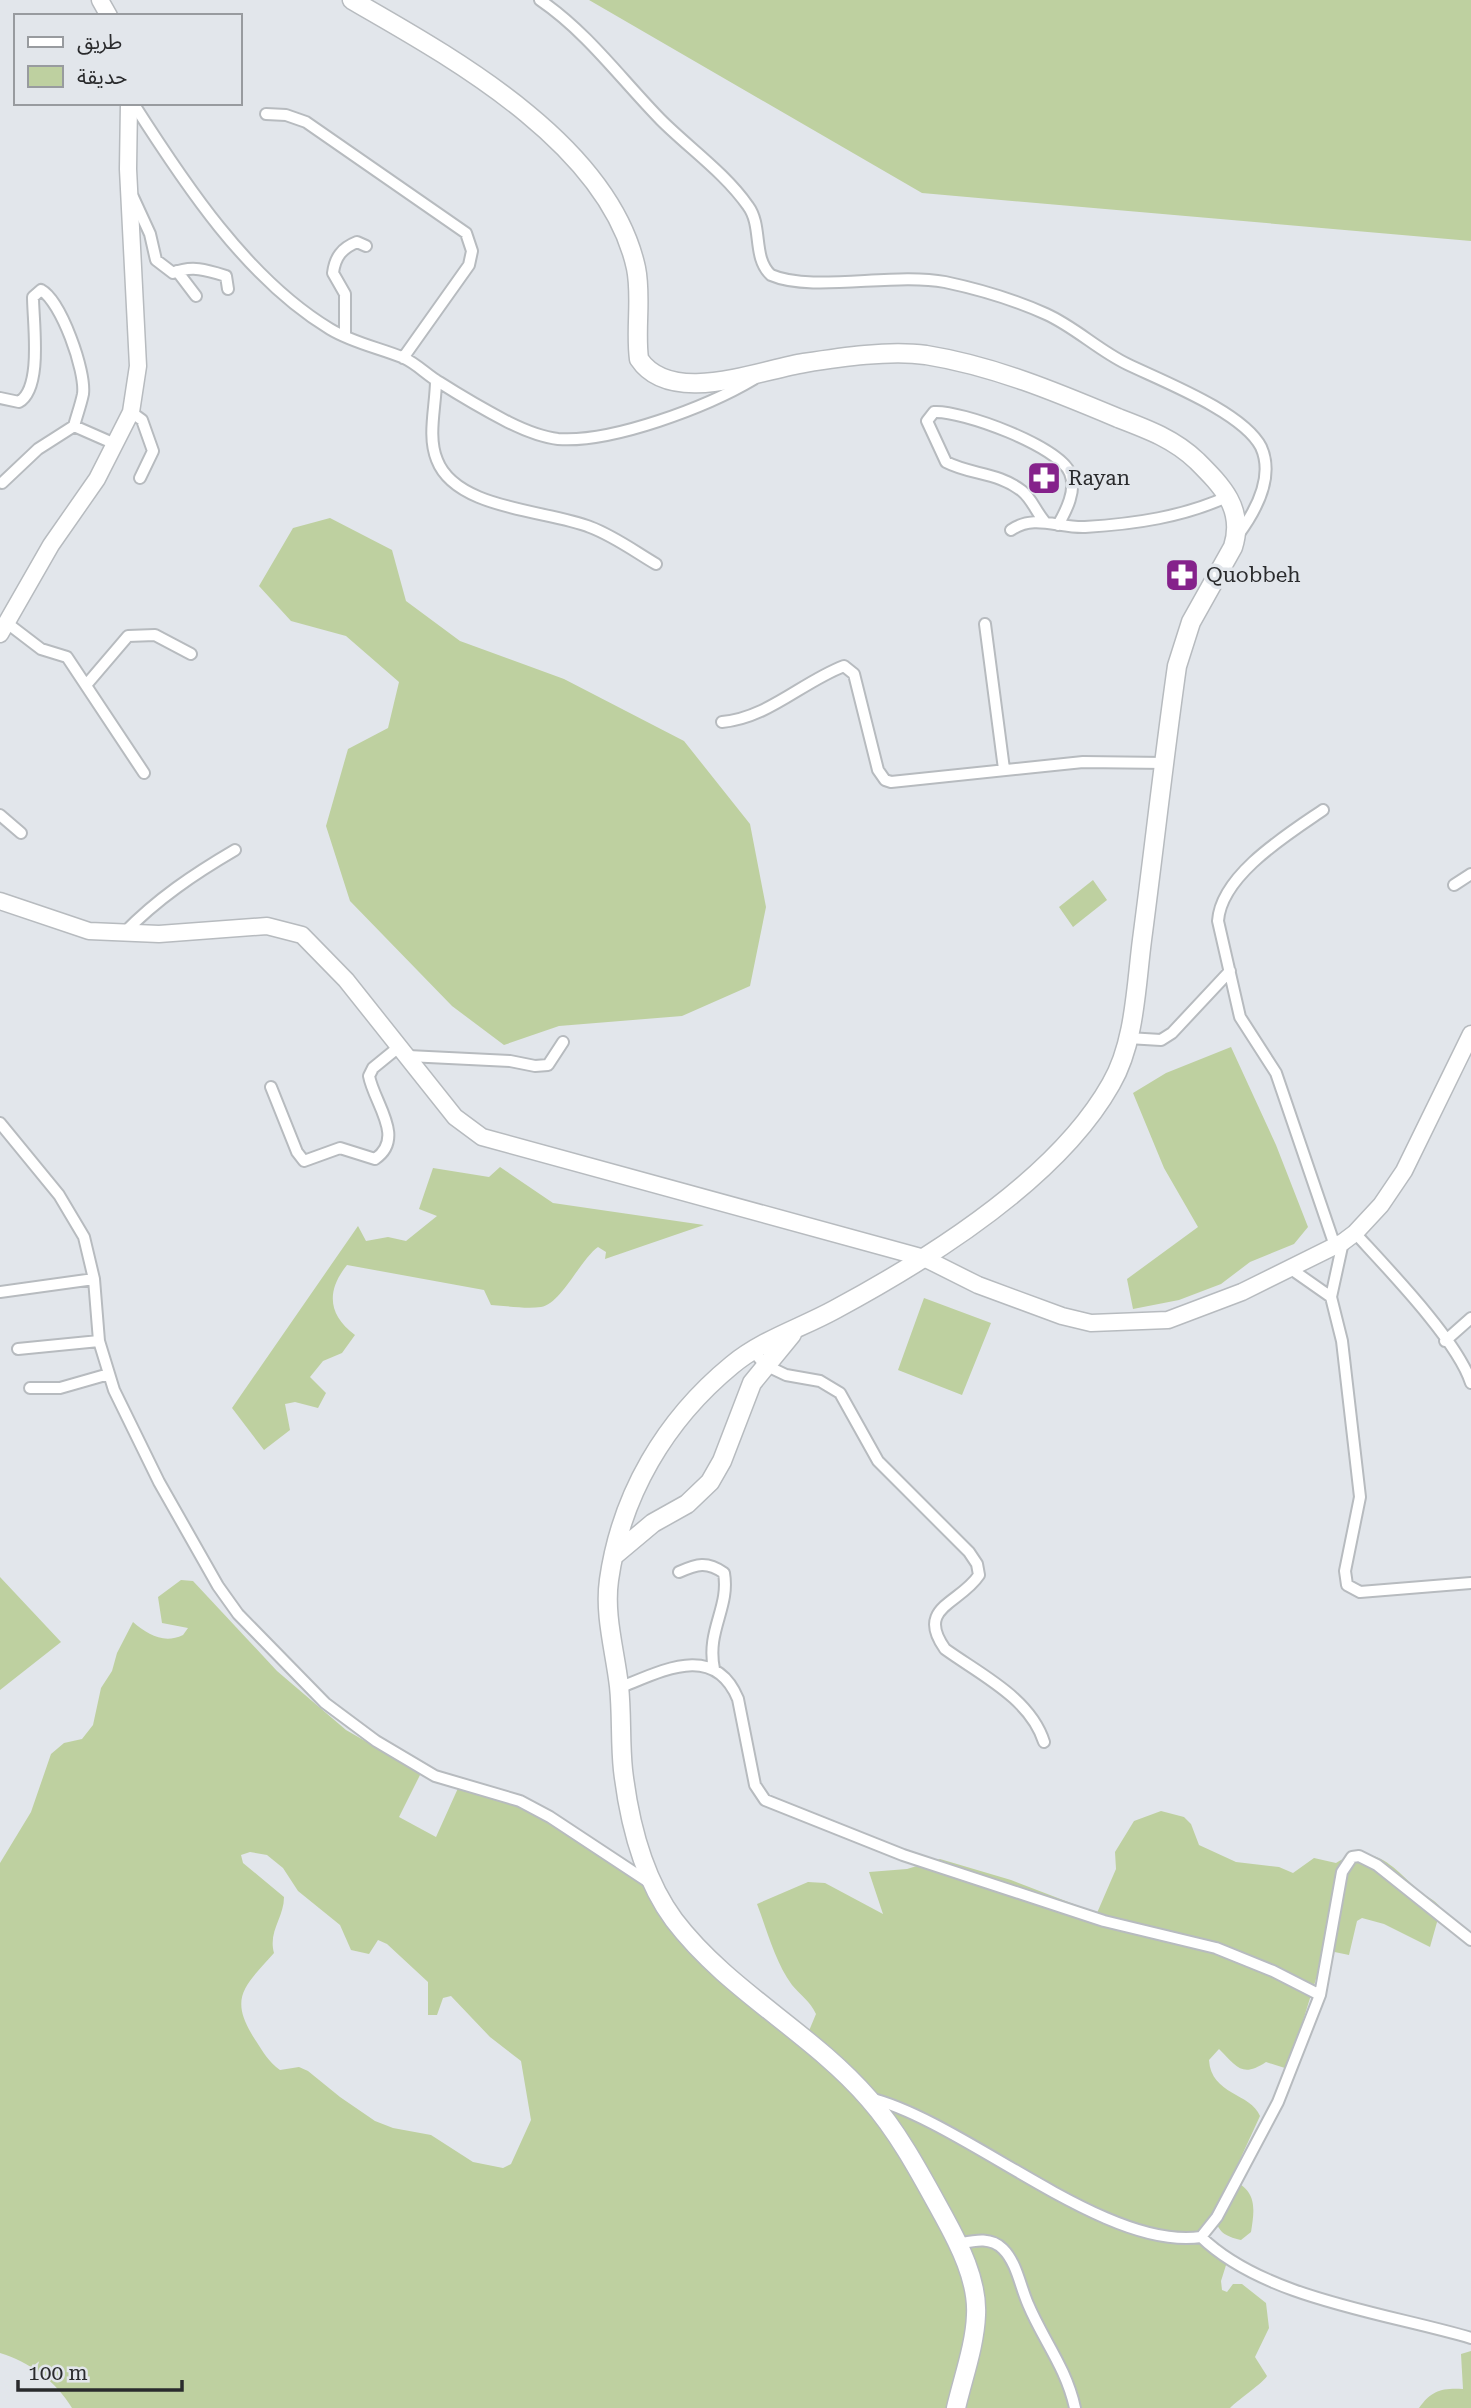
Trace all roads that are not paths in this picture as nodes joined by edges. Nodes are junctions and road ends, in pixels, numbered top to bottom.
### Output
1 (352, 0) edge
2 (540, 0) edge
3 (131, 105) edge
4 (132, 105) edge
5 (266, 114) dead end
6 (129, 188) junction
7 (366, 246) dead end
8 (177, 271) junction
9 (228, 289) dead end
10 (196, 296) dead end
11 (345, 336) junction
12 (403, 358) junction
13 (765, 373) junction
14 (436, 380) junction
15 (0, 398) edge
16 (131, 412) junction
17 (74, 426) junction
18 (115, 444) junction
19 (140, 478) dead end
20 (2, 483) dead end
21 (1229, 496) junction
22 (1045, 522) junction
23 (1058, 525) junction
24 (1011, 530) dead end
25 (1236, 538) junction
26 (656, 564) dead end
27 (985, 624) dead end
28 (4, 628) edge
29 (191, 654) dead end
30 (87, 684) junction
31 (722, 722) dead end
32 (1166, 763) junction
33 (1004, 769) junction
34 (144, 773) dead end
35 (1323, 810) dead end
36 (0, 815) edge
37 (21, 833) dead end
38 (235, 850) dead end
39 (1471, 874) edge
40 (1454, 885) dead end
41 (0, 901) edge
42 (124, 933) junction
43 (1230, 971) junction
44 (1471, 1034) edge
45 (1128, 1038) junction
46 (563, 1042) dead end
47 (404, 1051) junction
48 (271, 1087) dead end
49 (0, 1123) edge
50 (1344, 1240) junction
51 (924, 1258) junction
52 (1291, 1269) junction
53 (93, 1279) junction
54 (0, 1292) edge
55 (1331, 1297) junction
56 (1471, 1318) edge
57 (792, 1333) junction
58 (99, 1341) junction
59 (1445, 1341) junction
60 (18, 1349) dead end
61 (753, 1350) junction
62 (733, 1364) junction
63 (765, 1366) junction
64 (109, 1374) junction
65 (752, 1383) junction
66 (1471, 1383) edge
67 (30, 1388) dead end
68 (616, 1554) junction
69 (679, 1572) dead end
70 (1471, 1583) edge
71 (714, 1669) junction
72 (619, 1688) junction
73 (1044, 1742) dead end
74 (653, 1885) junction
75 (1471, 1940) edge
76 (1320, 1995) junction
77 (867, 2097) junction
78 (1201, 2237) junction
79 (957, 2244) junction
80 (1471, 2339) edge
81 (956, 2408) edge
82 (1075, 2408) edge

1 - 13 main road
2 - 25 street
3 - 6 street
4 - 11 street
5 - 12 street
6 - 8 street
6 - 16 street
7 - 11 street
8 - 9 street
8 - 10 street
11 - 12 street
12 - 14 street
13 - 14 street
13 - 21 main road
14 - 26 street
15 - 17 street
16 - 18 street
16 - 19 street
17 - 18 street
17 - 20 street
18 - 28 street
21 - 23 street
21 - 25 main road
22 - 23 street
22 - 23 street
22 - 24 street
25 - 32 main road
27 - 33 street
28 - 30 street
29 - 30 street
30 - 34 street
31 - 33 street
32 - 33 street
32 - 45 main road
35 - 43 street
36 - 37 street
38 - 42 street
39 - 40 street
41 - 42 street
42 - 47 street
43 - 45 street
43 - 50 street
44 - 50 street
45 - 51 main road
46 - 47 street
47 - 48 street
47 - 51 street
49 - 53 street
50 - 52 street
50 - 55 street
50 - 59 street
51 - 52 street
51 - 57 main road
52 - 55 street
53 - 54 street
53 - 58 street
55 - 70 street
56 - 59 street
57 - 61 main road
57 - 63 main road
58 - 60 street
58 - 64 street
59 - 66 street
61 - 62 main road
61 - 63 street
62 - 65 main road
62 - 68 main road
63 - 65 main road
63 - 73 street
64 - 67 street
64 - 74 street
65 - 68 main road
68 - 72 main road
69 - 71 street
71 - 72 street
71 - 76 street
72 - 74 main road
74 - 77 main road
75 - 76 street
76 - 78 street
77 - 78 street
77 - 79 main road
78 - 80 street
79 - 81 main road
79 - 82 street

